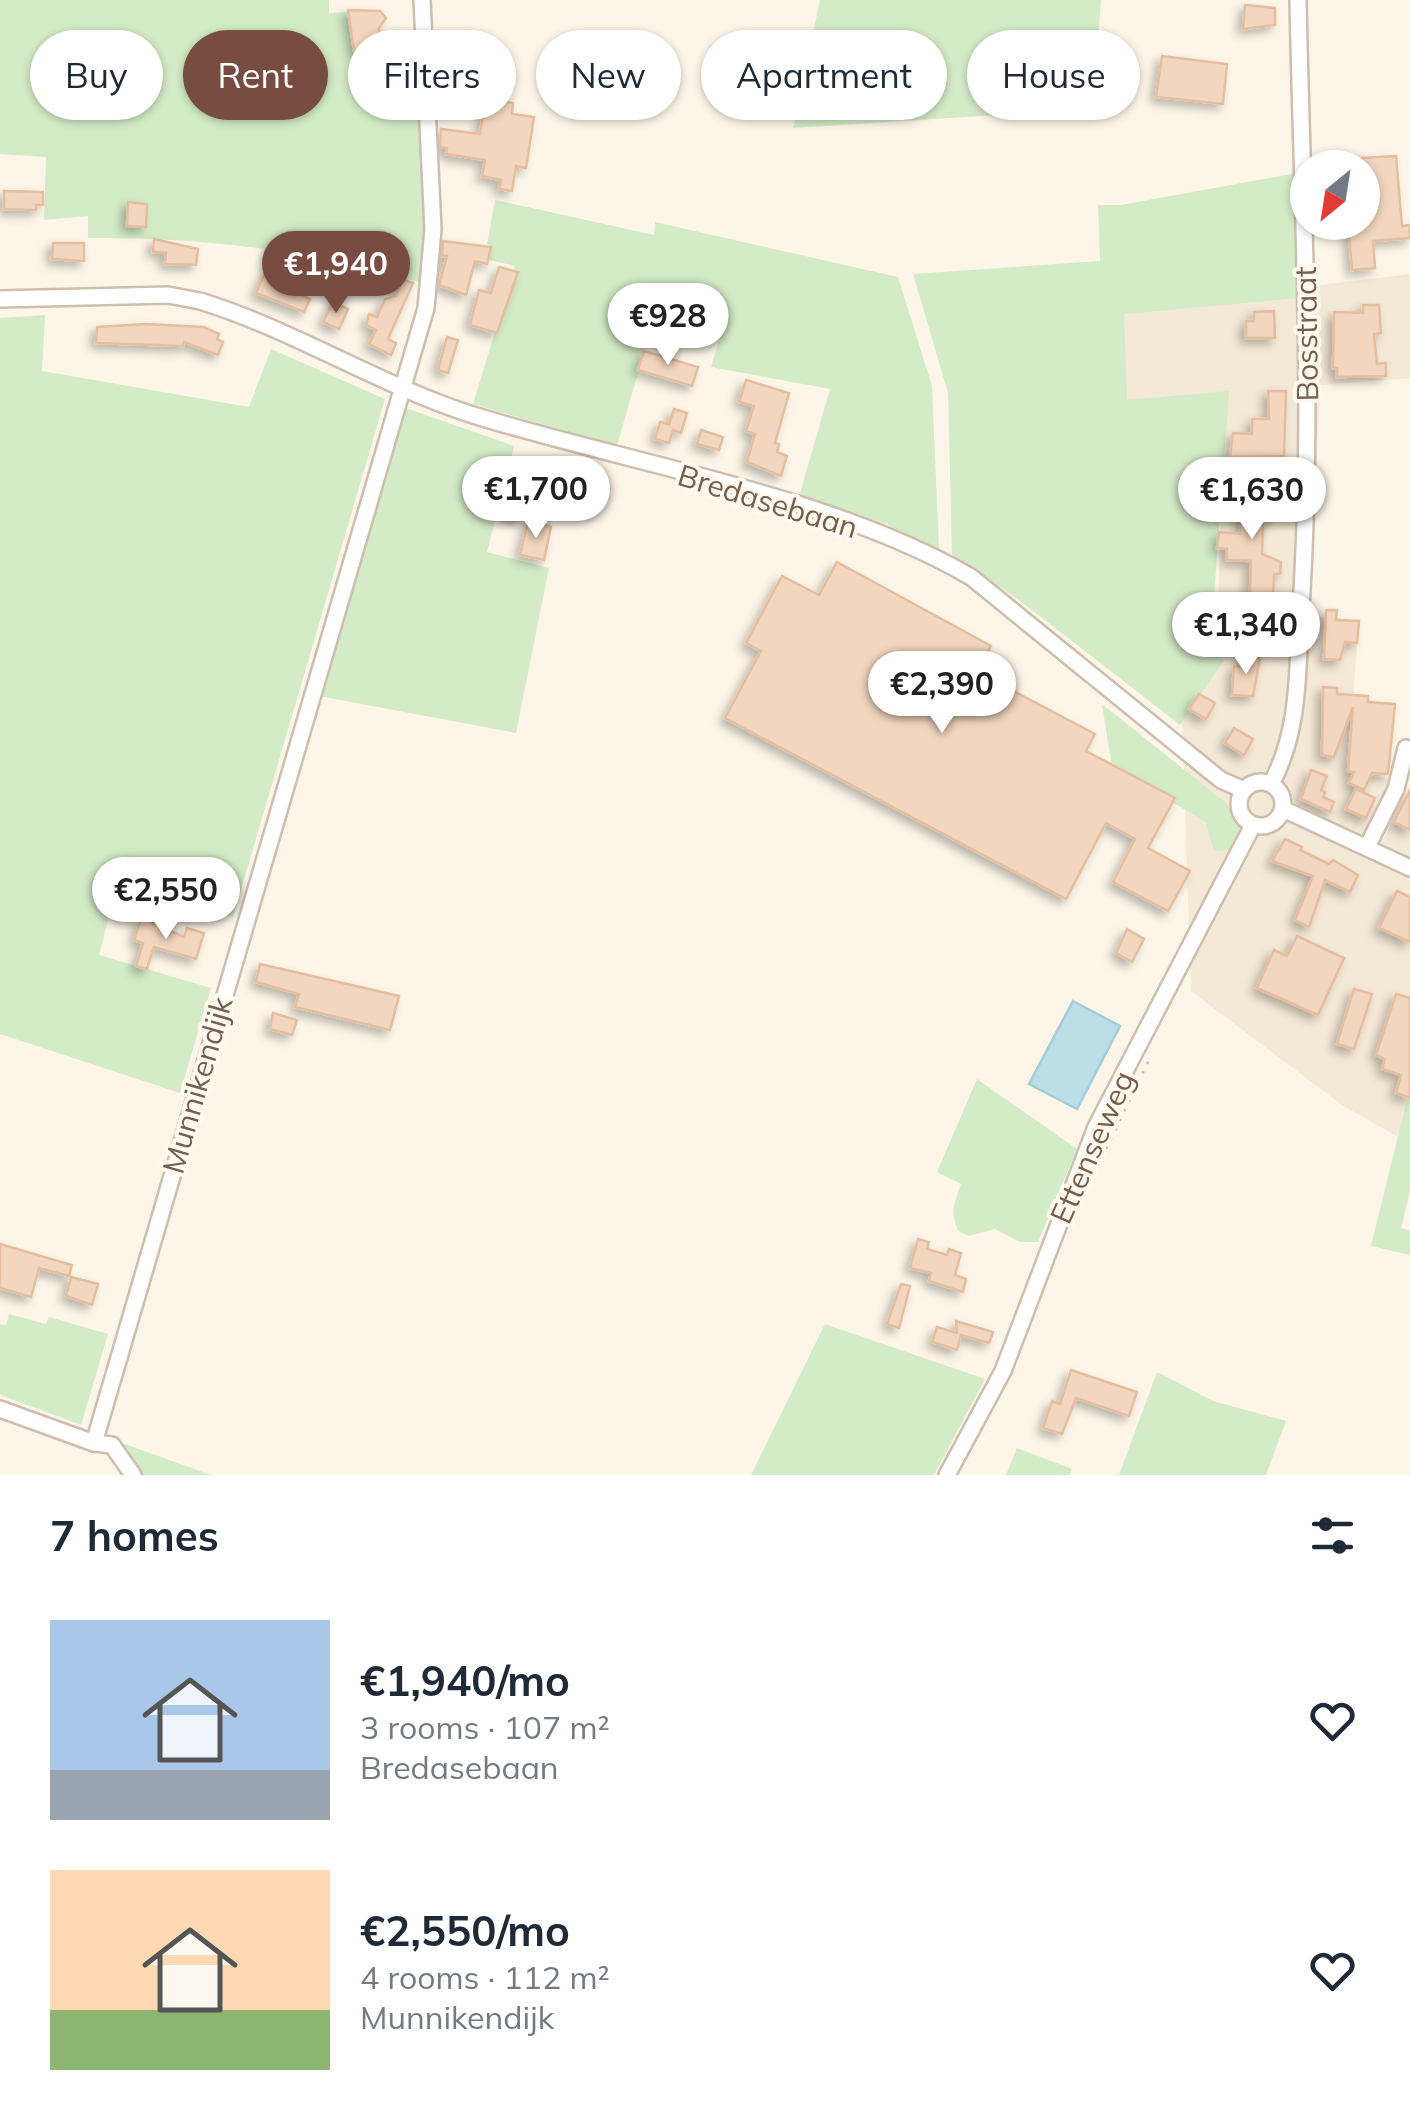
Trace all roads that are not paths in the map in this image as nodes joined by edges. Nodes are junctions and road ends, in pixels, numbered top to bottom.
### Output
1 (422, 0) edge
2 (1298, 0) edge
3 (0, 299) edge
4 (403, 388) junction
5 (1406, 748) dead end
6 (1271, 784) junction
7 (1244, 790) junction
8 (1284, 808) junction
9 (1253, 825) junction
10 (1367, 847) junction
11 (1410, 868) edge
12 (0, 1409) edge
13 (94, 1443) junction
14 (132, 1475) edge
15 (947, 1475) edge

1 - 4 street, Munnikendijk
2 - 6 street, Bosstraat
3 - 4 street, Bredasebaan
4 - 7 street, Bredasebaan
4 - 13 street, Munnikendijk
5 - 10 street
6 - 7 street
6 - 8 street
7 - 9 street
8 - 9 street
8 - 10 street
9 - 15 street, Ettenseweg
10 - 11 street
12 - 13 street
13 - 14 street

